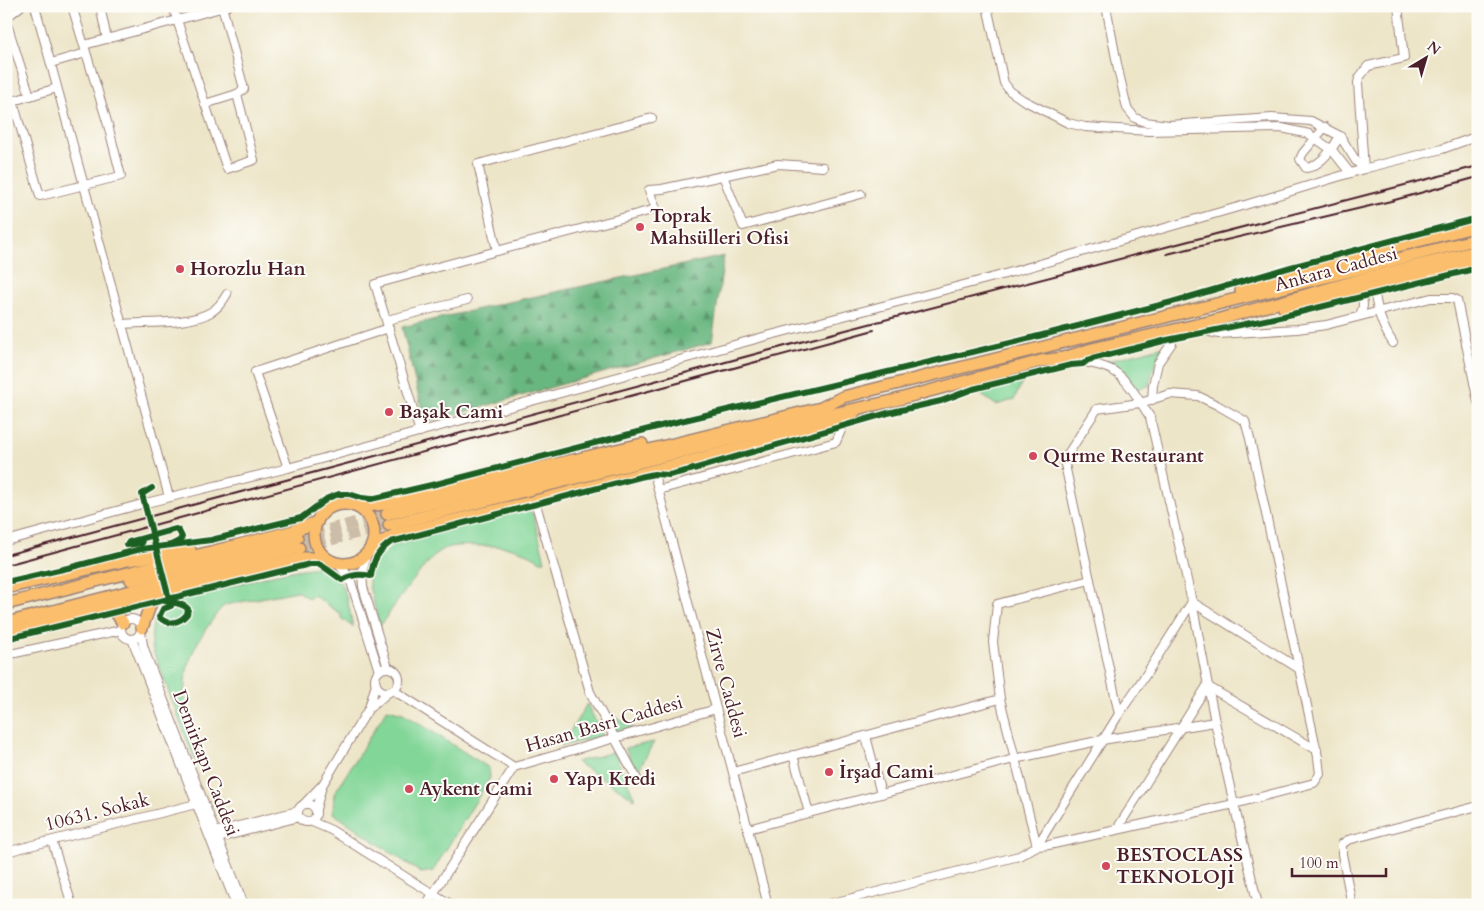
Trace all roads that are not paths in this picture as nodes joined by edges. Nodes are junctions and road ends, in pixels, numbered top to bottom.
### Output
1 (21, 6) edge
2 (35, 6) edge
3 (72, 6) edge
4 (100, 6) edge
5 (173, 6) edge
6 (987, 6) edge
7 (1106, 6) edge
8 (1398, 6) edge
9 (224, 7) edge
10 (6, 20) edge
11 (177, 20) junction
12 (107, 39) junction
13 (85, 49) junction
14 (51, 64) junction
15 (57, 88) junction
16 (237, 94) junction
17 (30, 96) junction
18 (10, 102) edge
19 (205, 104) junction
20 (652, 118) dead end
21 (1325, 127) junction
22 (1340, 136) junction
23 (1478, 137) edge
24 (1316, 139) junction
25 (1332, 150) junction
26 (823, 167) dead end
27 (1364, 169) junction
28 (1350, 173) junction
29 (723, 176) junction
30 (84, 184) junction
31 (861, 194) dead end
32 (1478, 226) edge
33 (1478, 239) edge
34 (497, 251) junction
35 (1478, 251) edge
36 (1478, 260) edge
37 (1371, 277) junction
38 (1362, 290) junction
39 (227, 294) dead end
40 (467, 300) dead end
41 (1377, 312) junction
42 (1360, 316) junction
43 (1158, 319) junction
44 (387, 320) junction
45 (1214, 321) junction
46 (122, 324) junction
47 (389, 328) junction
48 (1181, 328) junction
49 (1392, 343) dead end
50 (1063, 358) junction
51 (843, 397) junction
52 (1152, 400) junction
53 (1478, 402) edge
54 (1140, 403) junction
55 (856, 409) junction
56 (845, 421) junction
57 (420, 432) junction
58 (288, 468) junction
59 (653, 470) junction
60 (658, 490) junction
61 (169, 497) junction
62 (535, 501) junction
63 (358, 508) junction
64 (317, 522) junction
65 (6, 541) edge
66 (226, 547) junction
67 (369, 552) junction
68 (334, 562) junction
69 (1090, 580) junction
70 (6, 588) edge
71 (161, 593) junction
72 (1192, 602) junction
73 (6, 604) edge
74 (105, 607) junction
75 (6, 611) edge
76 (6, 623) edge
77 (122, 626) junction
78 (142, 630) junction
79 (6, 632) edge
80 (132, 639) junction
81 (6, 655) edge
82 (388, 668) junction
83 (1298, 668) junction
84 (379, 671) junction
85 (399, 682) junction
86 (376, 684) junction
87 (1207, 686) junction
88 (391, 691) junction
89 (1000, 700) junction
90 (412, 702) junction
91 (369, 708) junction
92 (716, 708) junction
93 (1119, 714) junction
94 (1215, 722) junction
95 (1182, 727) junction
96 (866, 736) junction
97 (614, 737) junction
98 (1102, 740) junction
99 (1317, 750) junction
100 (793, 756) junction
101 (1014, 759) junction
102 (514, 767) junction
103 (733, 772) junction
104 (638, 779) dead end
105 (323, 784) junction
106 (881, 794) junction
107 (196, 804) junction
108 (304, 804) junction
109 (1234, 804) junction
110 (1478, 806) edge
111 (316, 811) junction
112 (809, 813) junction
113 (298, 814) junction
114 (310, 821) junction
115 (748, 829) junction
116 (1117, 829) junction
117 (331, 830) junction
118 (213, 836) junction
119 (52, 840) junction
120 (1037, 846) junction
121 (6, 852) edge
122 (434, 893) junction
123 (1478, 903) edge
124 (831, 904) edge
125 (72, 905) edge
126 (236, 905) edge
127 (244, 905) edge
128 (426, 905) edge
129 (452, 905) edge
130 (768, 905) edge
131 (1258, 905) edge
132 (1352, 905) edge
133 (1473, 905) edge

1 - 10 street
2 - 14 street
3 - 13 street
4 - 12 street
5 - 11 street
6 - 24 street
7 - 21 street
8 - 27 street
9 - 11 street
9 - 16 street
10 - 17 street
11 - 12 street
11 - 19 street
12 - 13 street
13 - 14 street
13 - 30 street
14 - 15 street
15 - 17 street
15 - 30 street
16 - 19 street
16 - 19 street
17 - 18 street
18 - 30 street
20 - 34 street
21 - 22 street
21 - 24 street
22 - 25 street
22 - 27 street
23 - 27 street
24 - 25 street
24 - 25 street
25 - 28 street
26 - 29 street
27 - 28 street
28 - 57 street
29 - 31 street
29 - 34 street
30 - 46 street
32 - 43 highway
33 - 37 highway, Ankara Caddesi
34 - 44 street
35 - 37 highway, Ankara Caddesi
36 - 37 highway
37 - 38 highway
37 - 41 street
37 - 43 highway, Ankara Caddesi
37 - 45 highway, Ankara Caddesi
38 - 42 street
38 - 45 highway
39 - 46 street
40 - 44 street
41 - 42 street
41 - 49 street
41 - 53 street
42 - 48 street
43 - 51 highway, Ankara Caddesi
44 - 47 street
45 - 48 highway, Ankara Caddesi
46 - 61 street
47 - 57 street
47 - 58 street
48 - 50 highway, Ankara Caddesi
48 - 52 street
50 - 54 street
50 - 55 highway, Ankara Caddesi
51 - 55 highway, Ankara Caddesi
51 - 63 highway
52 - 54 street
52 - 83 street
54 - 69 street
54 - 72 street
55 - 56 highway
56 - 59 highway
56 - 60 street
57 - 58 street
58 - 61 street
59 - 60 street, Zirve Caddesi
59 - 62 highway
60 - 92 street, Zirve Caddesi
61 - 65 street
62 - 67 highway
62 - 97 street
63 - 64 highway
63 - 67 highway
64 - 66 highway
64 - 68 highway
66 - 70 highway
66 - 73 highway
67 - 68 highway
67 - 82 street
68 - 71 highway
68 - 84 street
69 - 89 street
69 - 93 street
71 - 74 highway
71 - 78 highway
72 - 83 street
72 - 87 street
72 - 93 street
74 - 77 highway
74 - 79 highway
75 - 76 highway
77 - 78 street
77 - 80 street
77 - 81 street
78 - 80 street
78 - 118 street, Demirkapı Caddesi
80 - 107 street, Demirkapı Caddesi
82 - 84 street
82 - 85 street
83 - 99 street
84 - 86 street
85 - 88 street
85 - 90 street
86 - 88 street
86 - 91 street
87 - 94 street
87 - 95 street
87 - 99 street
88 - 90 street
88 - 91 street
89 - 96 street
89 - 101 street
90 - 102 street
91 - 105 street
92 - 97 street, Hasan Basri Caddesi
92 - 103 street, Zirve Caddesi
93 - 98 street
94 - 95 street
94 - 109 street
95 - 98 street
95 - 116 street
96 - 100 street
96 - 106 street
97 - 102 street, Hasan Basri Caddesi
97 - 104 street
98 - 101 street
98 - 120 street
99 - 109 street
100 - 103 street
100 - 112 street
101 - 106 street
101 - 120 street
102 - 122 street, Hasan Basri Caddesi
103 - 115 street, Zirve Caddesi
105 - 108 street
105 - 111 street
106 - 112 street
107 - 118 street, Demirkapı Caddesi
107 - 119 street, 10631. Sokak
108 - 111 street
108 - 113 street
109 - 116 street
109 - 131 street
110 - 132 street
111 - 114 street
111 - 117 street
112 - 115 street
113 - 114 street
113 - 118 street
114 - 117 street
115 - 130 street, Zirve Caddesi
116 - 120 street
117 - 122 street
118 - 126 street, Demirkapı Caddesi
118 - 127 street, Demirkapı Caddesi
119 - 121 street, 10631. Sokak
119 - 125 street
120 - 124 street
122 - 128 street, Hasan Basri Caddesi
122 - 129 street
123 - 133 street

